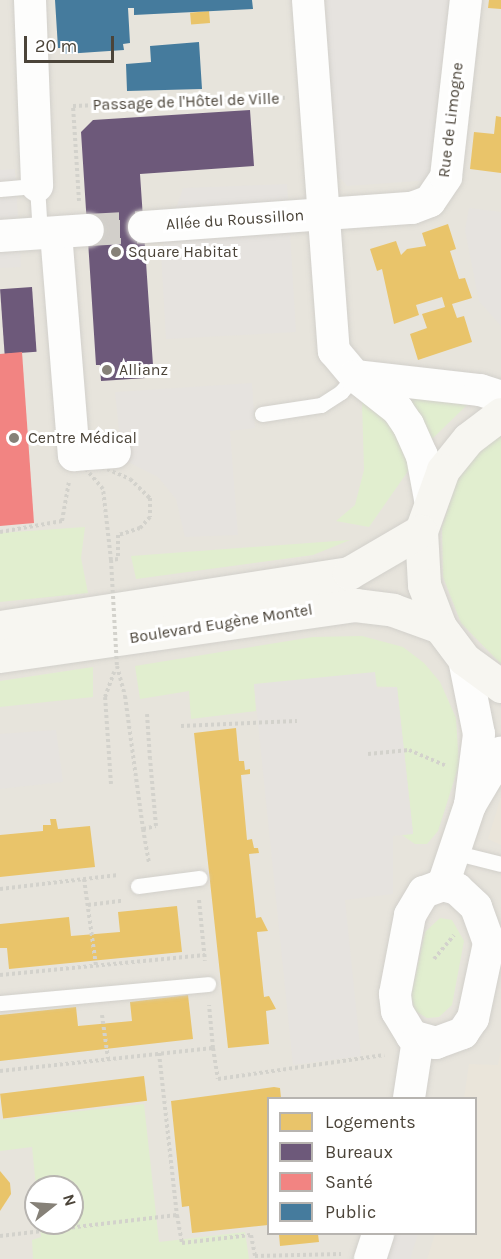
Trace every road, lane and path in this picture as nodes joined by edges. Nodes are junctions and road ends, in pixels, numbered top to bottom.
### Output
1 (30, 0) edge
2 (308, 0) edge
3 (466, 0) edge
4 (316, 97) junction
5 (37, 186) junction
6 (0, 189) edge
7 (326, 214) junction
8 (144, 227) tunnel mouth
9 (66, 232) junction
10 (0, 236) edge
11 (355, 376) junction
12 (501, 397) edge
13 (262, 414) dead end
14 (501, 414) edge
15 (115, 452) dead end
16 (72, 466) junction
17 (130, 479) dead end
18 (104, 489) dead end
19 (430, 499) junction
20 (421, 531) junction
21 (0, 532) edge
22 (111, 560) junction
23 (0, 627) edge
24 (440, 627) junction
25 (0, 656) edge
26 (464, 659) junction
27 (117, 666) junction
28 (501, 686) edge
29 (147, 714) dead end
30 (297, 722) dead end
31 (181, 726) dead end
32 (501, 753) edge
33 (368, 754) dead end
34 (473, 774) junction
35 (111, 784) dead end
36 (470, 805) junction
37 (453, 852) junction
38 (501, 864) edge
39 (199, 879) dead end
40 (133, 880) joint
41 (443, 885) junction
42 (0, 889) edge
43 (481, 916) junction
44 (205, 955) dead end
45 (403, 955) junction
46 (0, 975) edge
47 (208, 984) dead end
48 (0, 1003) edge
49 (418, 1039) junction
50 (213, 1048) dead end
51 (159, 1053) dead end
52 (411, 1085) edge
53 (177, 1215) junction
54 (377, 1235) edge
55 (0, 1236) edge
56 (348, 1259) edge
57 (370, 1259) edge

1 - 5 street
2 - 4 street
3 - 7 street, Rue de Limogne
4 - 7 street
4 - 9 path, Passage de l'Hôtel de Ville
5 - 6 lane
5 - 9 lane
7 - 8 street, Allée du Roussillon
7 - 11 street
9 - 10 street
9 - 16 street
11 - 12 street
11 - 13 lane
11 - 19 street
14 - 19 main road
15 - 16 street
16 - 21 path
17 - 22 path
18 - 22 path
19 - 20 main road
20 - 23 main road, Boulevard Eugène Montel
20 - 24 main road
22 - 27 path, bridge
24 - 25 main road, Boulevard Eugène Montel
24 - 26 main road
26 - 28 main road
26 - 34 street
27 - 29 path, bridge
27 - 35 path
30 - 31 path
32 - 36 street
33 - 34 path
34 - 36 street
36 - 37 street
37 - 38 lane
37 - 41 street
39 - 40 lane
40 - 42 path
41 - 43 street
41 - 45 street
43 - 45 path
43 - 49 street
44 - 46 path
45 - 49 street
47 - 48 lane
49 - 52 street
50 - 52 path
51 - 53 path
53 - 55 path
53 - 56 path
54 - 57 street

